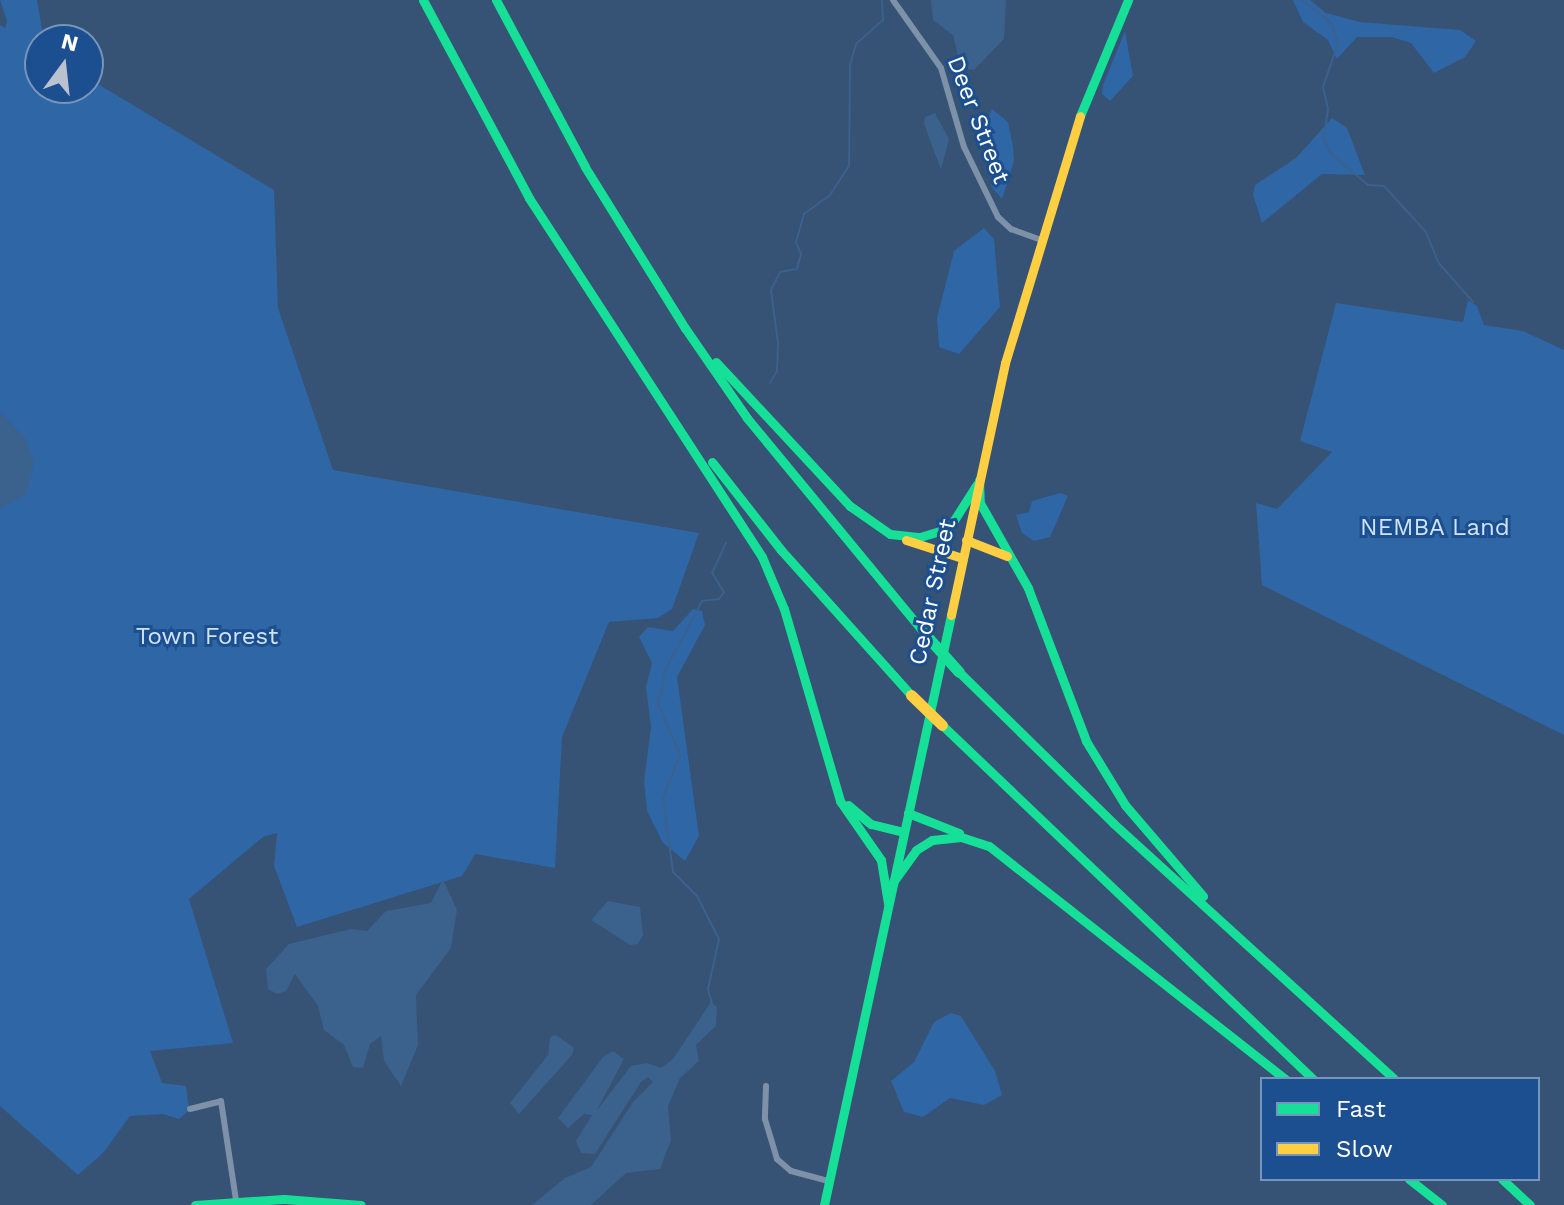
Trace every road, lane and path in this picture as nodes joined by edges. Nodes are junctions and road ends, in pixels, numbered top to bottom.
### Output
1 (423, 0) edge
2 (496, 0) edge
3 (893, 0) edge
4 (1128, 0) edge
5 (1039, 239) junction
6 (685, 328) junction
7 (649, 378) junction
8 (979, 480) junction
9 (894, 535) junction
10 (966, 540) junction
11 (962, 558) junction
12 (1017, 564) junction
13 (836, 788) junction
14 (908, 813) junction
15 (903, 832) junction
16 (974, 839) junction
17 (893, 882) junction
18 (888, 903) junction
19 (1246, 945) junction
20 (1282, 1077) edge
21 (1311, 1077) edge
22 (1392, 1077) edge
23 (766, 1086) dead end
24 (190, 1109) dead end
25 (829, 1181) junction
26 (1412, 1181) edge
27 (1420, 1181) edge
28 (1504, 1181) edge
29 (236, 1200) junction
30 (195, 1205) edge
31 (361, 1205) edge
32 (824, 1205) edge
33 (1444, 1205) edge
34 (1530, 1205) edge

1 - 7 main road
2 - 6 main road
3 - 5 street, Deer Street
4 - 5 main road, Cedar Street
5 - 8 main road, Cedar Street
6 - 9 main road
6 - 19 main road, bridge
7 - 13 main road
7 - 21 main road, bridge
8 - 9 main road
8 - 10 main road, Cedar Street
8 - 12 main road
9 - 11 main road
10 - 11 main road, Cedar Street
10 - 12 main road
11 - 14 main road, Cedar Street
12 - 19 main road
13 - 15 main road
13 - 18 main road
14 - 15 main road, Cedar Street
14 - 16 main road
15 - 17 main road, Cedar Street
16 - 17 main road
16 - 20 main road
17 - 18 main road, Cedar Street
18 - 25 main road, Cedar Street
19 - 22 main road
23 - 25 street
24 - 29 street
25 - 32 main road, Cedar Street
26 - 33 main road
27 - 33 main road
28 - 34 main road
29 - 30 main road
29 - 31 main road

